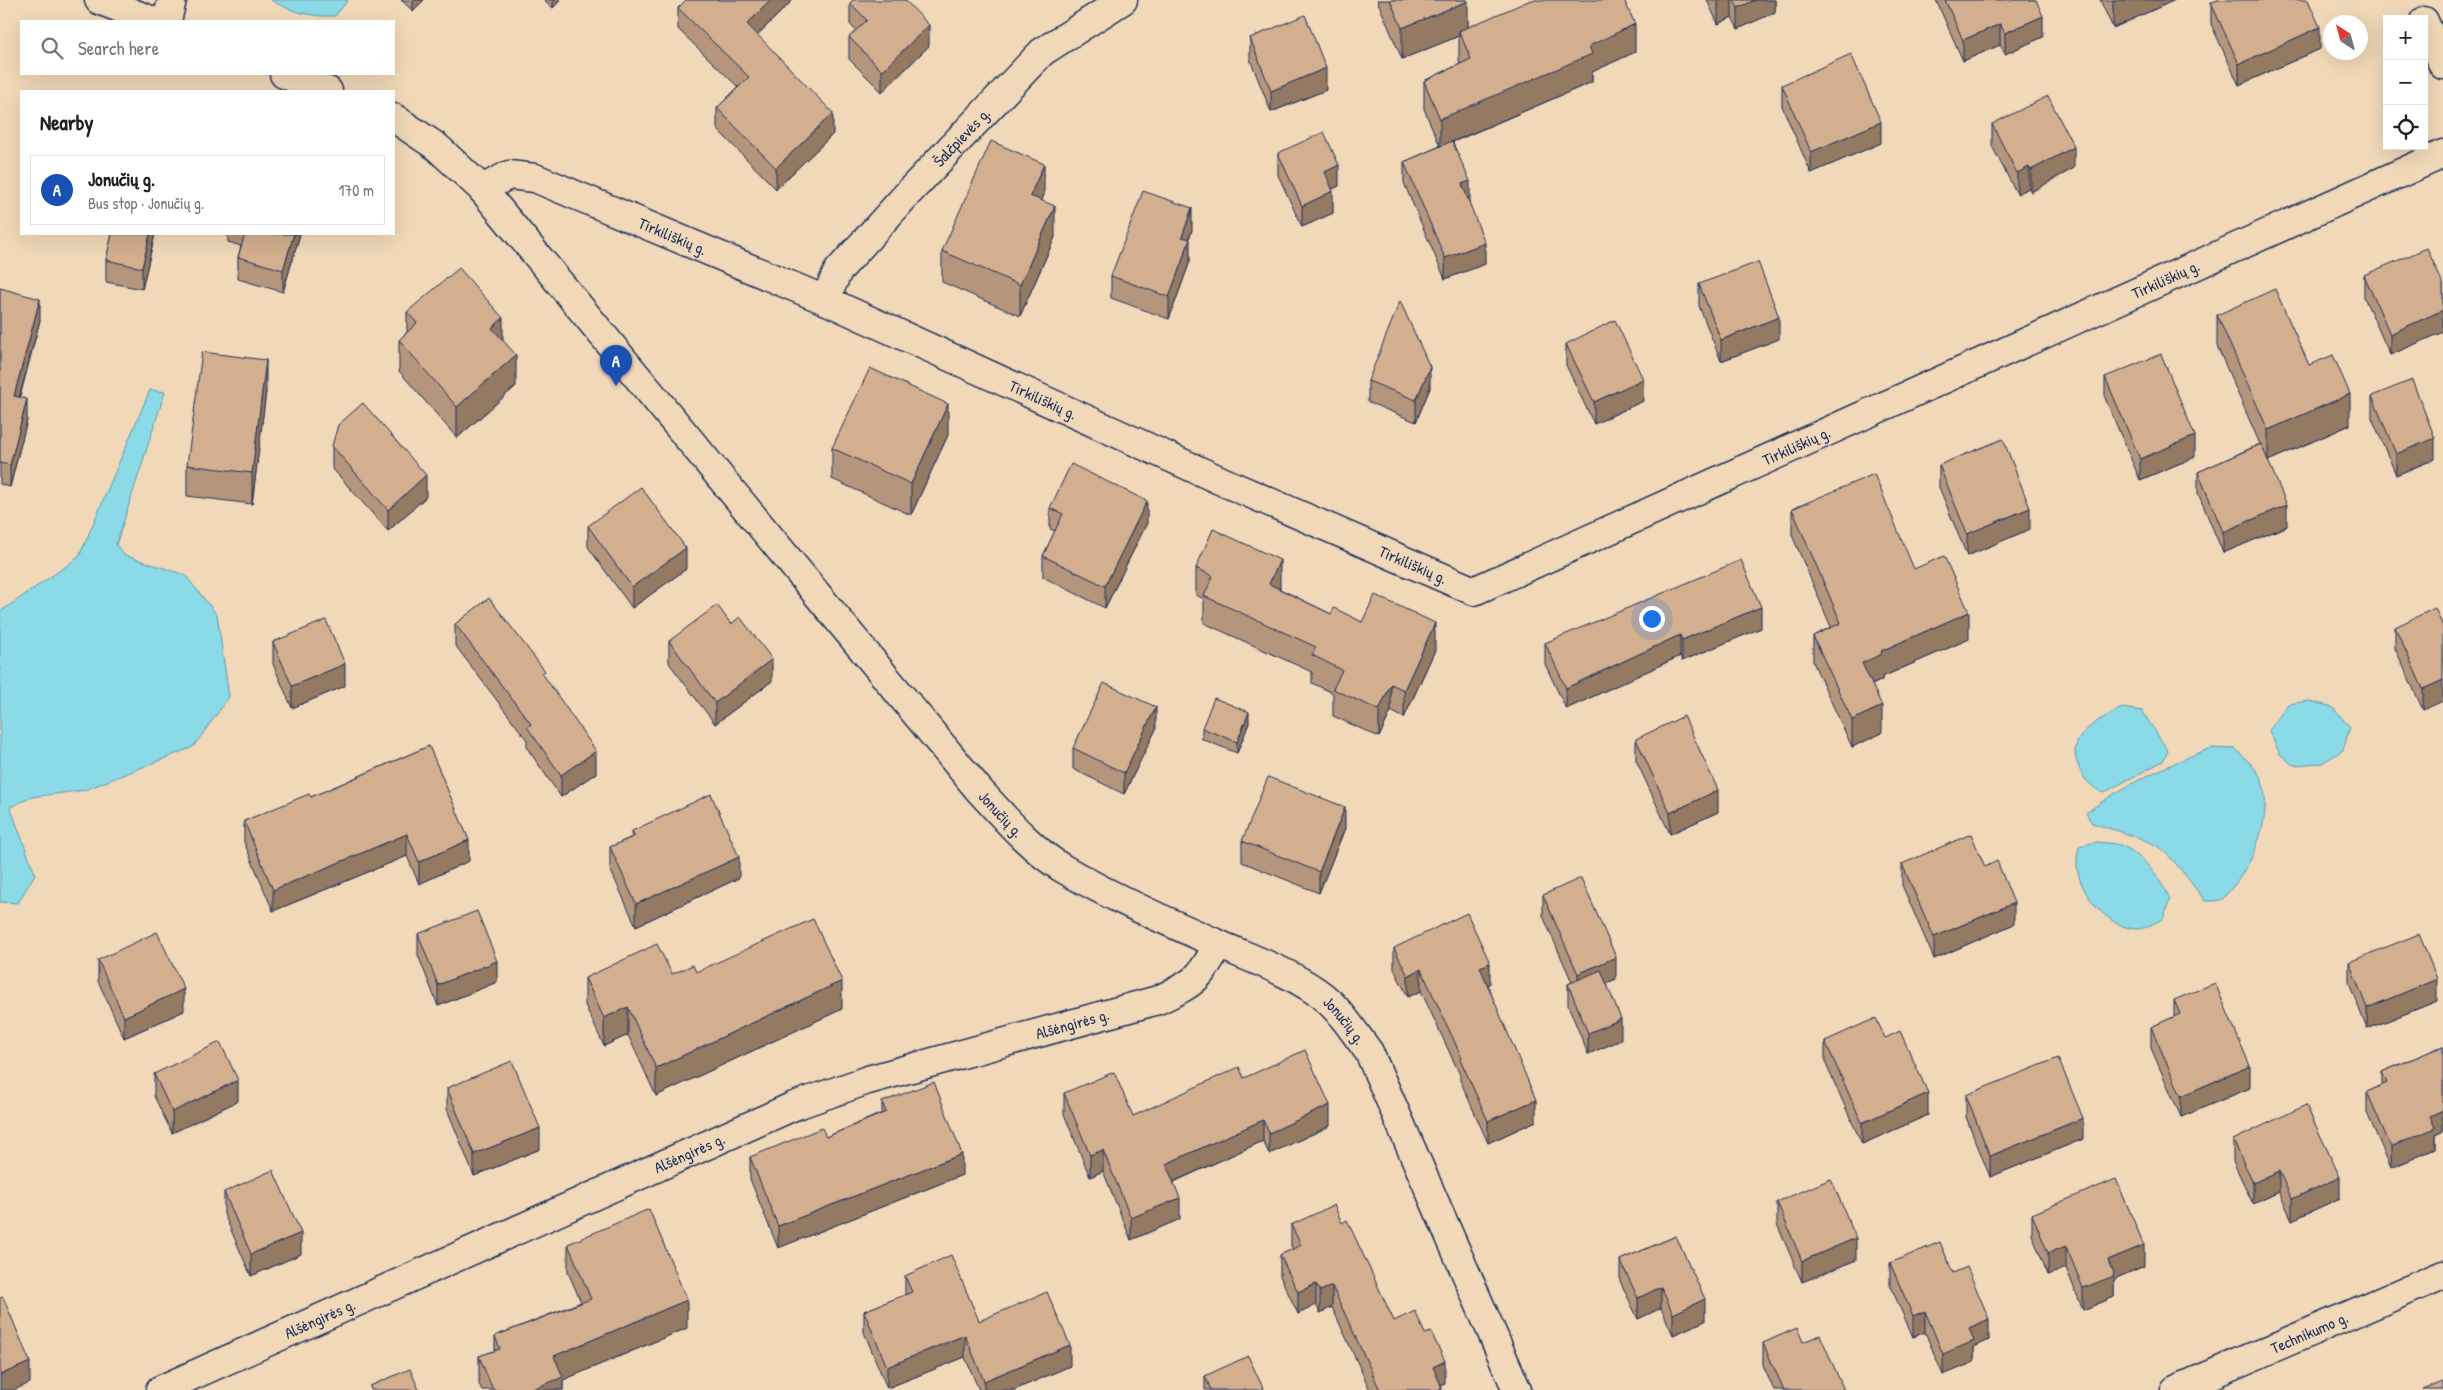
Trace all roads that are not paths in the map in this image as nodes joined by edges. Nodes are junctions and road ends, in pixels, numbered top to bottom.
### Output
1 (99, 0) edge
2 (172, 0) edge
3 (1123, 0) edge
4 (2416, 0) edge
5 (2422, 15) edge
6 (150, 20) edge
7 (167, 20) edge
8 (2428, 29) edge
9 (2443, 65) edge
10 (287, 75) edge
11 (325, 90) edge
12 (395, 119) edge
13 (2443, 154) edge
14 (482, 189) junction
15 (825, 300) junction
16 (1218, 944) junction
17 (2443, 1275) edge
18 (160, 1390) edge
19 (1517, 1390) edge
20 (2175, 1390) edge

1 - 6 street
2 - 7 street
3 - 15 street, Šalčpievės g.
4 - 5 street
8 - 9 street
10 - 11 street
12 - 14 street
13 - 15 street, Tirkiliškių g.
14 - 15 street, Tirkiliškių g.
14 - 16 street, Jonučių g.
16 - 18 street, Alšėngirės g.
16 - 19 street, Jonučių g.
17 - 20 street, Technikumo g.

